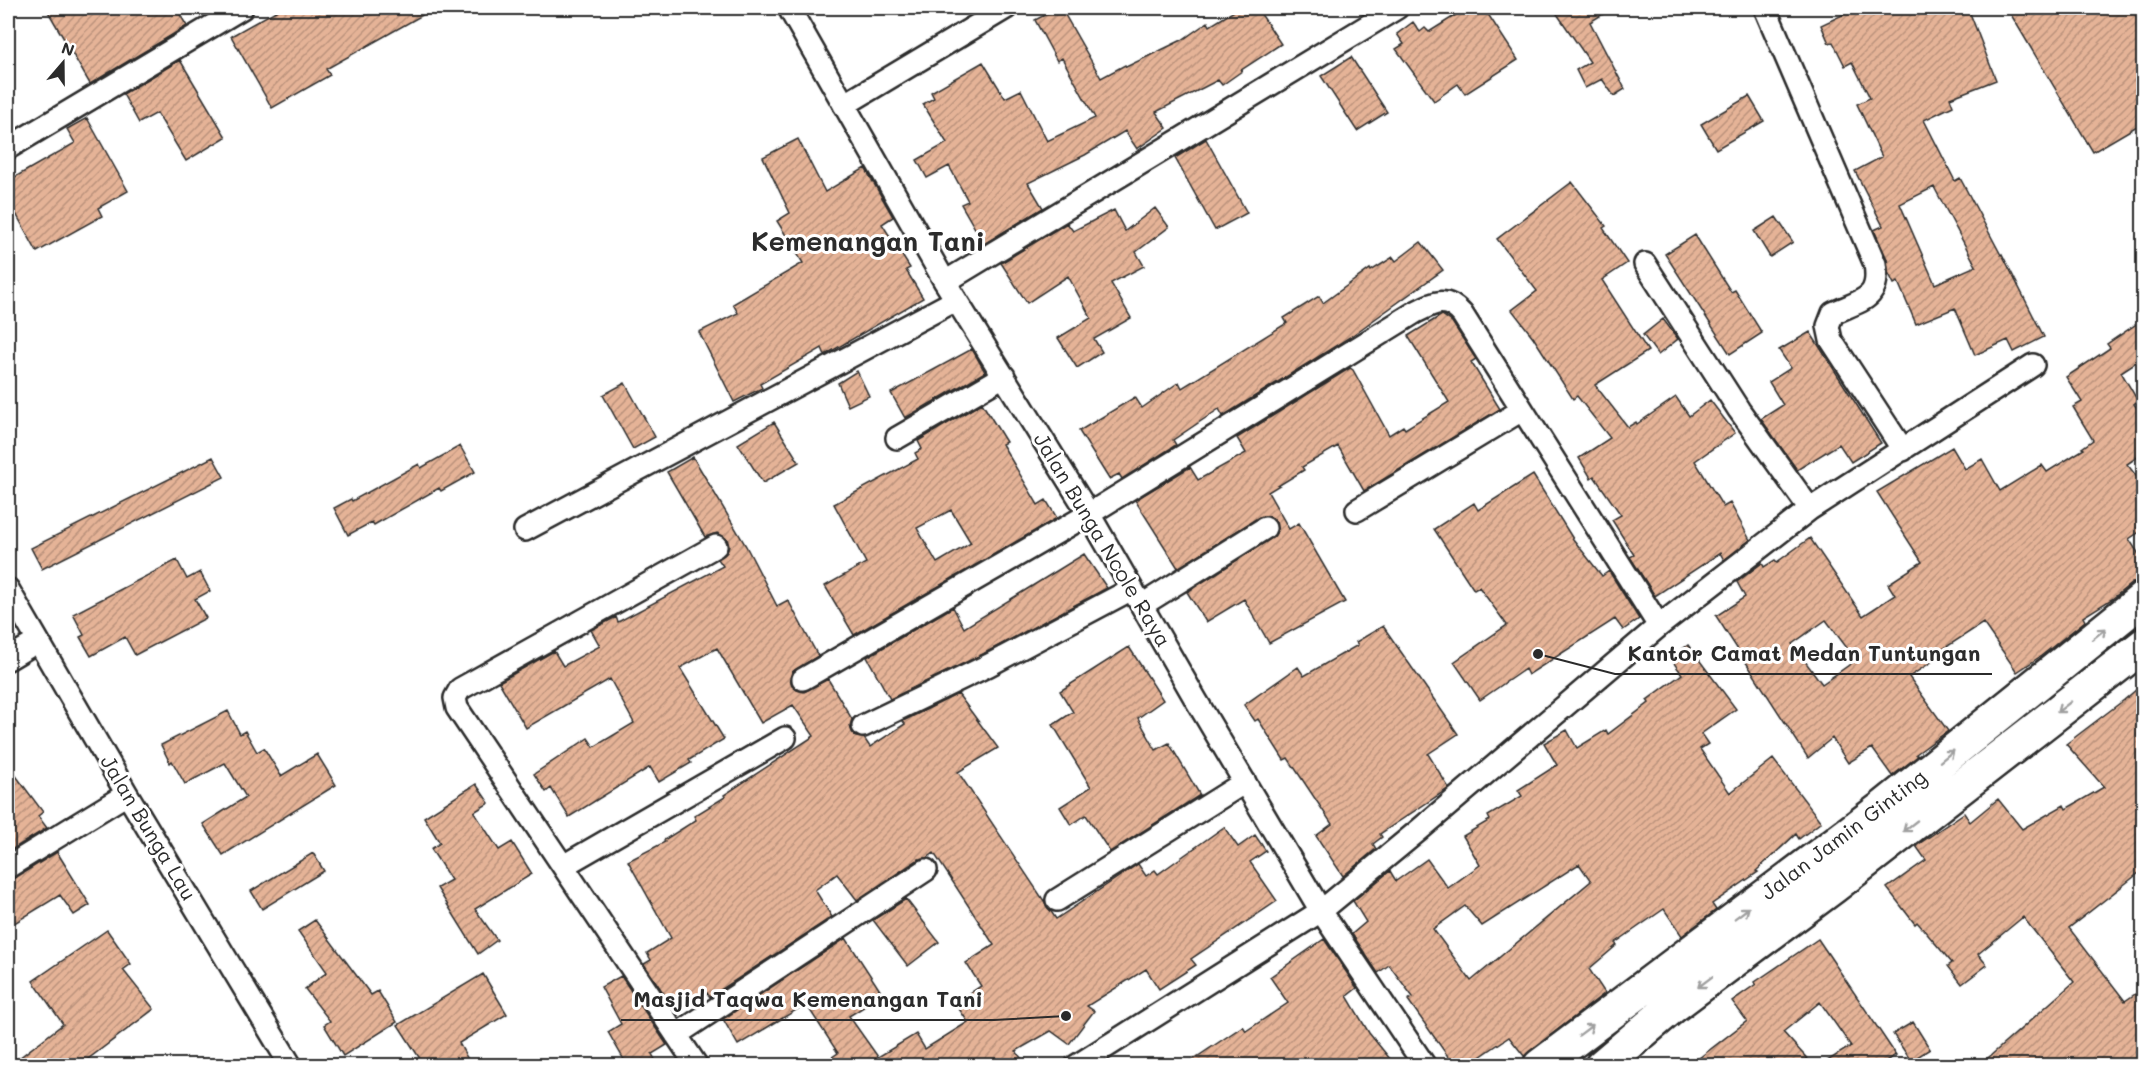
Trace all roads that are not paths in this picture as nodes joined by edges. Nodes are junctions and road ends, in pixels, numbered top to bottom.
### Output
1 (243, 8) edge
2 (789, 8) edge
3 (1006, 8) edge
4 (1397, 8) edge
5 (1765, 8) edge
6 (844, 105) junction
7 (8, 148) edge
8 (1645, 264) dead end
9 (950, 291) junction
10 (2033, 365) dead end
11 (1004, 376) junction
12 (1522, 410) junction
13 (897, 438) dead end
14 (1903, 450) junction
15 (1810, 509) junction
16 (1357, 510) dead end
17 (1089, 514) junction
18 (1265, 528) dead end
19 (525, 530) dead end
20 (716, 546) dead end
21 (8, 589) edge
22 (1137, 597) junction
23 (2144, 598) edge
24 (1659, 626) junction
25 (38, 641) junction
26 (2144, 645) edge
27 (8, 659) edge
28 (803, 679) dead end
29 (863, 726) dead end
30 (785, 738) dead end
31 (1245, 782) junction
32 (127, 794) junction
33 (563, 866) junction
34 (8, 867) edge
35 (926, 870) dead end
36 (1057, 900) dead end
37 (1321, 911) junction
38 (676, 1035) junction
39 (291, 1065) edge
40 (697, 1065) edge
41 (1076, 1065) edge
42 (1425, 1065) edge
43 (1540, 1065) edge
44 (1602, 1065) edge

1 - 7 street
2 - 6 street, Jalan Bunga Ncole Raya
3 - 6 street
4 - 9 street
5 - 14 street
6 - 9 street, Jalan Bunga Ncole Raya
8 - 15 street
9 - 11 street, Jalan Bunga Ncole Raya
9 - 19 street
10 - 14 street
11 - 13 street
11 - 17 street, Jalan Bunga Ncole Raya
12 - 16 street
12 - 17 street
12 - 24 street
14 - 15 street
15 - 24 street
17 - 22 street, Jalan Bunga Ncole Raya
17 - 28 street
18 - 22 street
20 - 33 street
21 - 25 street, Jalan Bunga Lau
22 - 29 street
22 - 31 street, Jalan Bunga Ncole Raya
43 -> 23 highway, Jalan Jamin Ginting
24 - 37 street
25 - 27 street
25 - 32 street, Jalan Bunga Lau
26 -> 44 highway, Jalan Jamin Ginting
30 - 33 street
31 - 36 street
31 - 37 street, Jalan Bunga Ncole Raya
32 - 34 street
32 - 39 street, Jalan Bunga Lau
33 - 38 street
35 - 38 street
37 - 41 street
37 - 42 street, Jalan Bunga Ncole Raya
38 - 40 street

